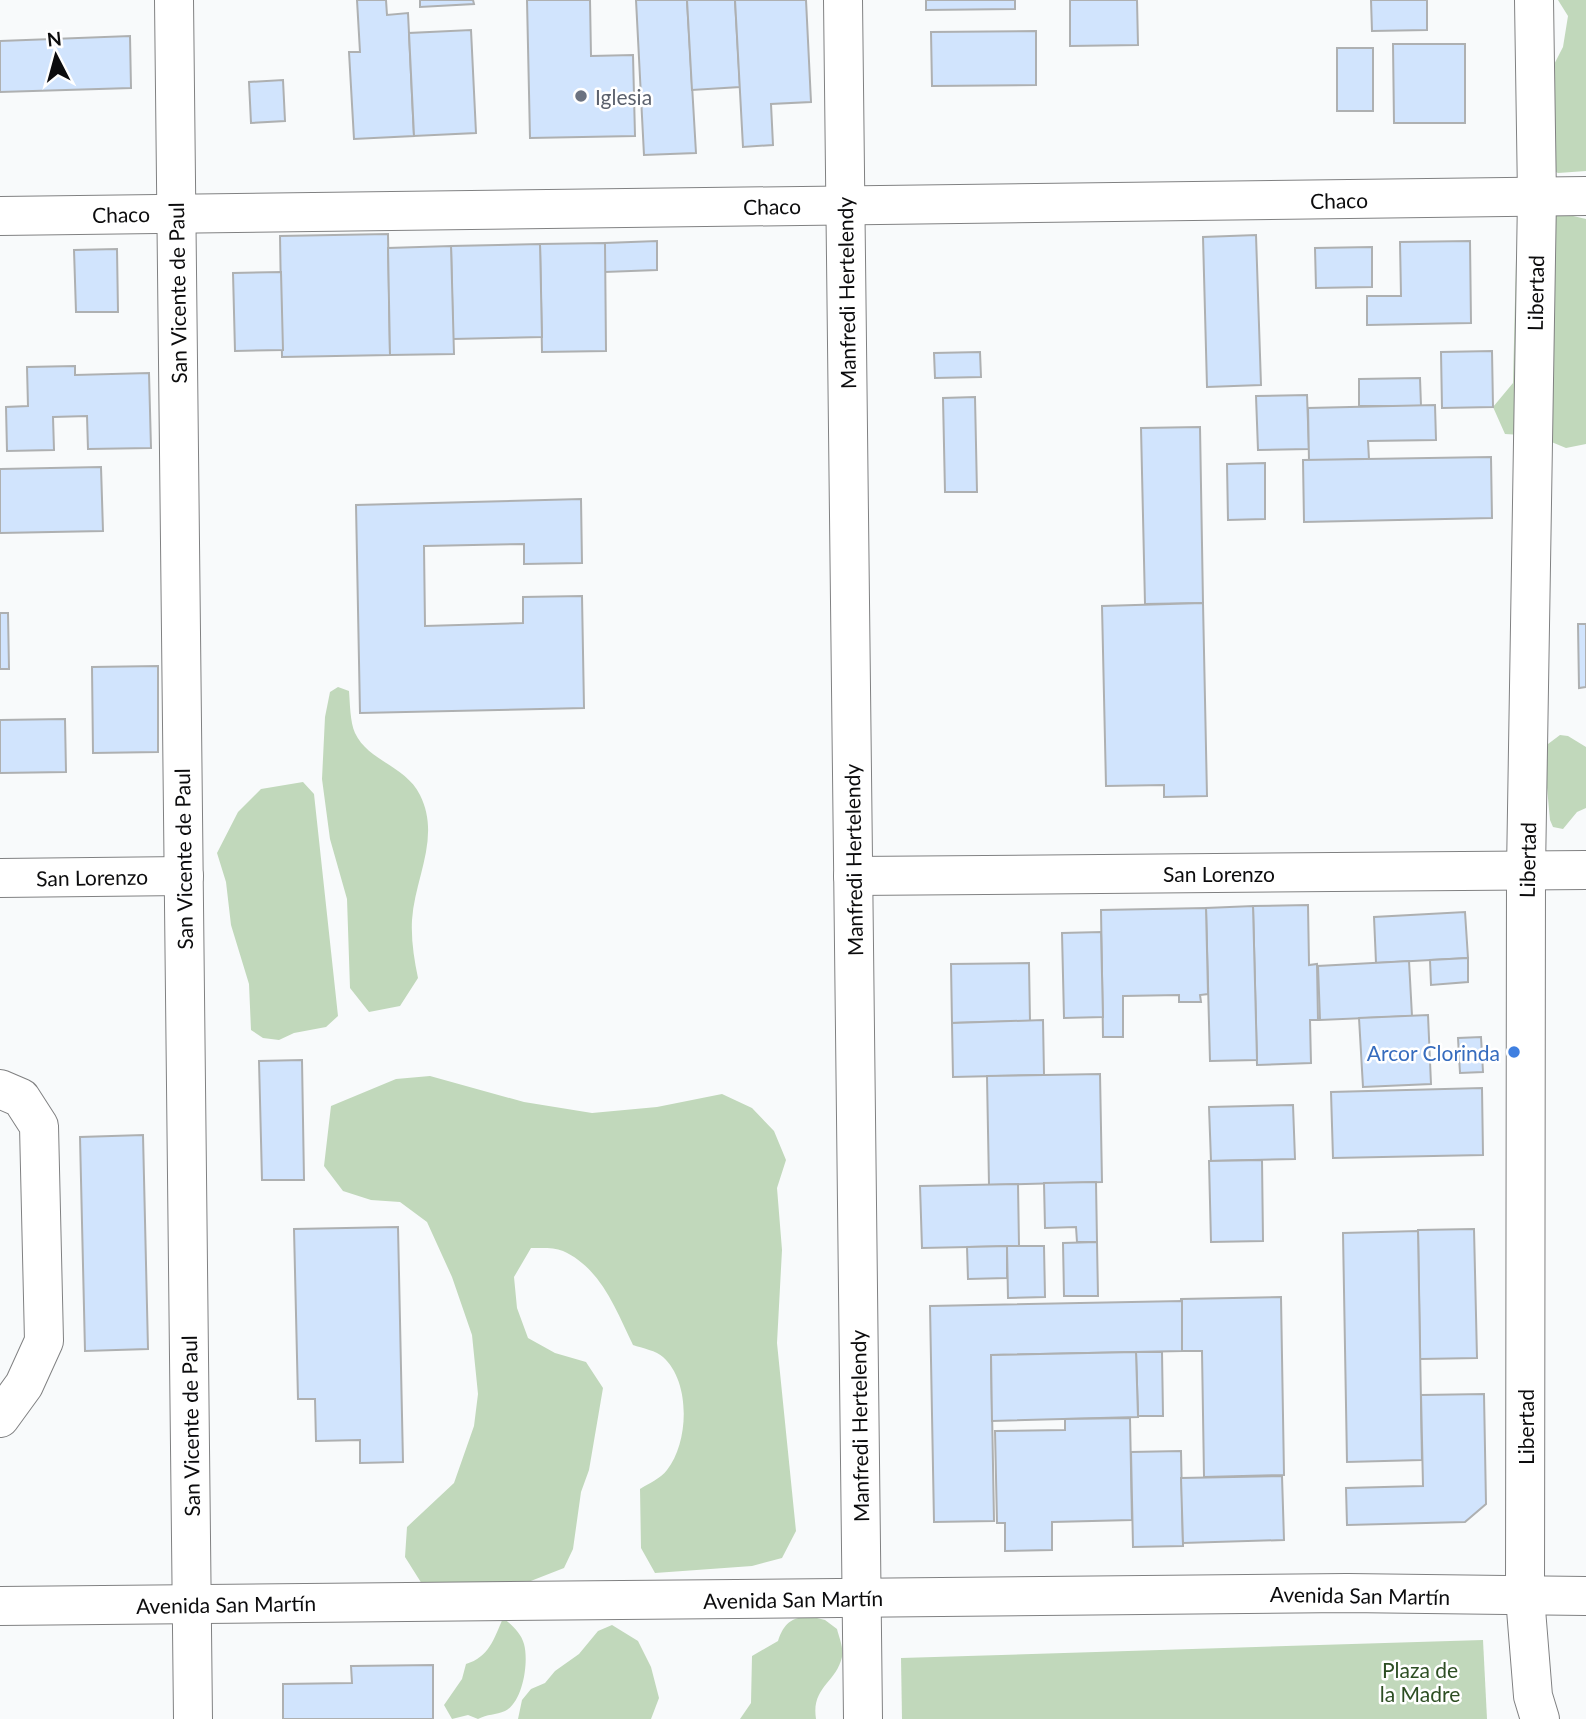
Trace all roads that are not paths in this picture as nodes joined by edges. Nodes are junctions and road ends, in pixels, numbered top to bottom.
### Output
1 (174, 0) edge
2 (843, 0) edge
3 (1534, 0) edge
4 (1537, 197) junction
5 (1586, 197) edge
6 (845, 206) junction
7 (176, 214) junction
8 (0, 216) edge
9 (1586, 870) edge
10 (1526, 871) junction
11 (184, 876) junction
12 (853, 876) junction
13 (0, 878) edge
14 (0, 1089) edge
15 (0, 1418) edge
16 (1586, 1596) edge
17 (1525, 1597) junction
18 (862, 1598) junction
19 (192, 1604) junction
20 (0, 1606) edge
21 (193, 1719) edge
22 (863, 1719) edge
23 (1540, 1719) edge

1 - 7 street, San Vicente de Paul
2 - 6 street, Manfredi Hertelendy
3 - 4 street, Libertad
4 - 5 street, Chaco
4 - 6 street, Chaco
4 - 10 street, Libertad
6 - 7 street, Chaco
6 - 12 street, Manfredi Hertelendy
7 - 8 street, Chaco
7 - 11 street, San Vicente de Paul
9 - 10 street, San Lorenzo
10 - 12 street, San Lorenzo
10 - 17 street, Libertad
11 - 13 street, San Lorenzo
11 - 19 street, San Vicente de Paul
12 - 18 street, Manfredi Hertelendy
14 - 15 street
16 - 17 street, Avenida San Martín
17 - 18 street, Avenida San Martín
17 - 23 street, Libertad
18 - 19 street, Avenida San Martín
18 - 22 street, Manfredi Hertelendy
19 - 20 street, Avenida San Martín
19 - 21 street, San Vicente de Paul

